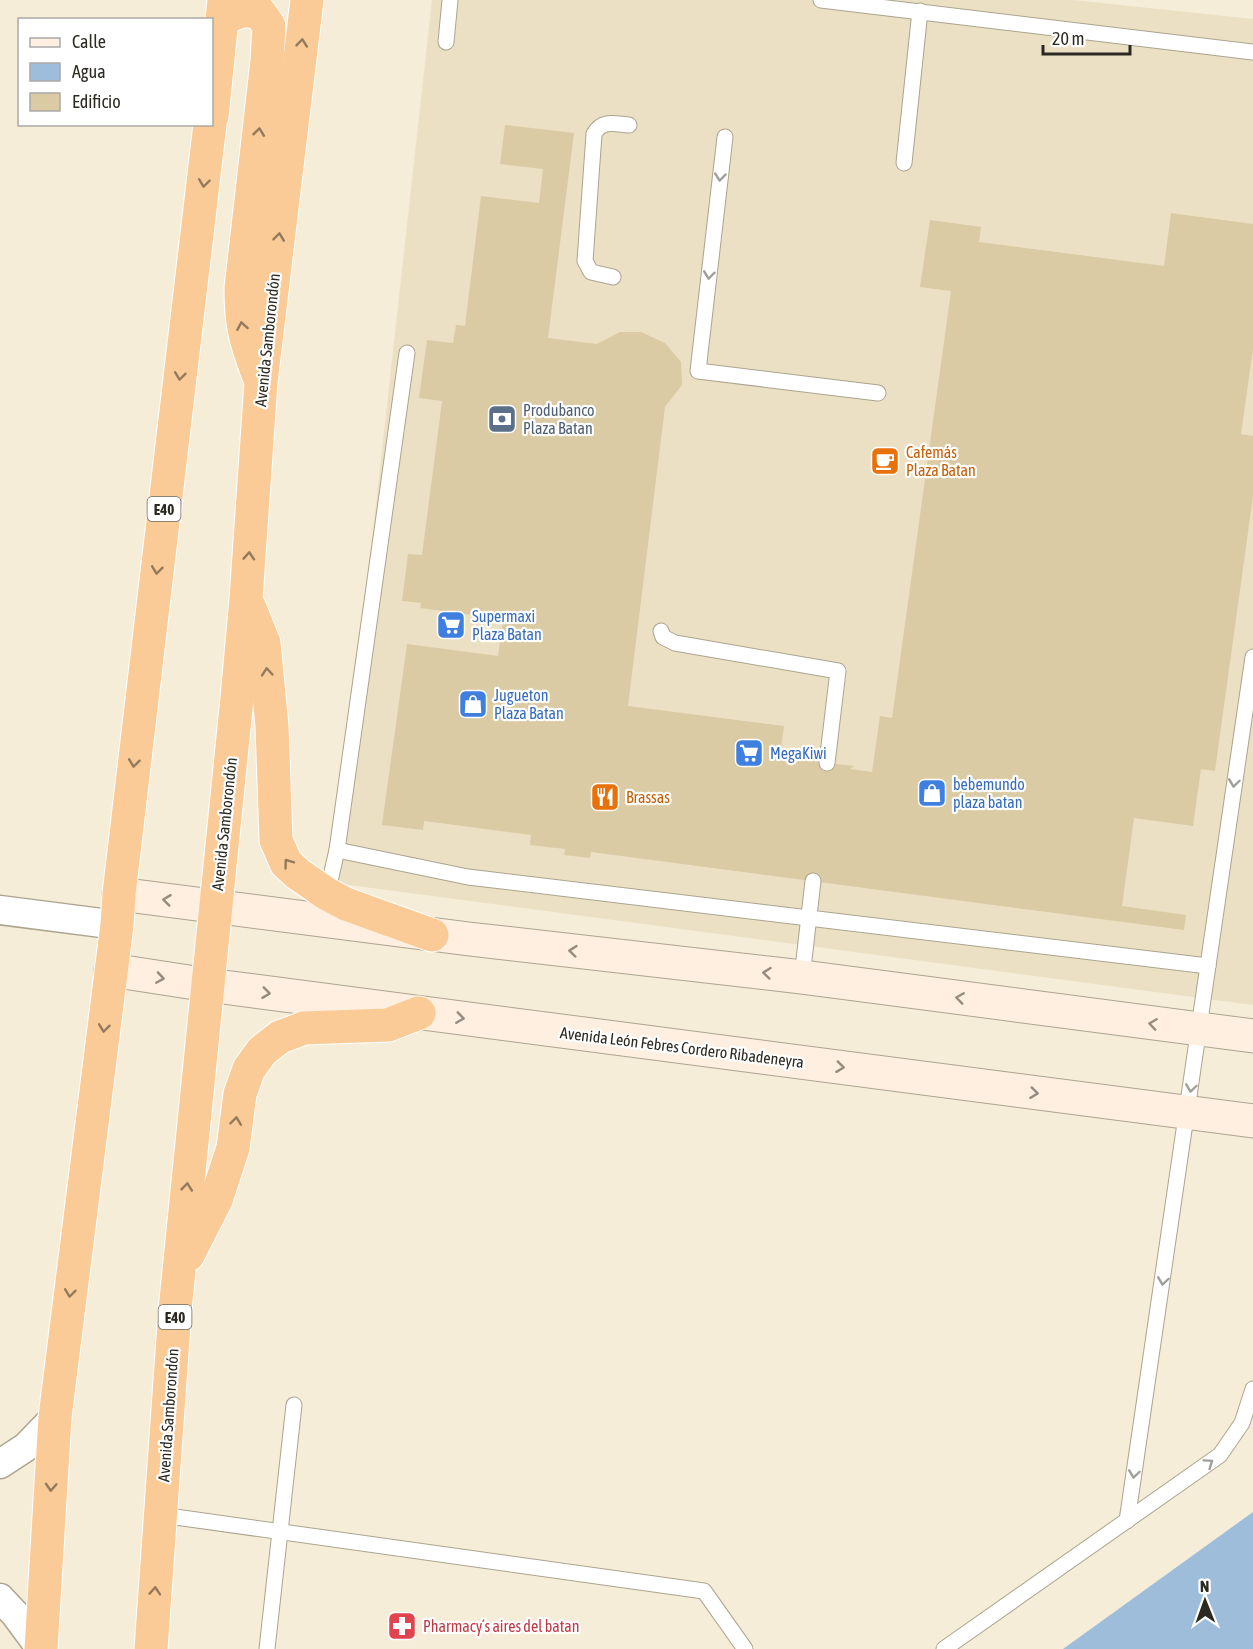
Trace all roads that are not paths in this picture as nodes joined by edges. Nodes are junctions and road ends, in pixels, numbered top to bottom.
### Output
1 (307, 0) edge
2 (450, 0) edge
3 (821, 0) edge
4 (223, 11) edge
5 (920, 11) junction
6 (446, 42) dead end
7 (1253, 52) edge
8 (213, 106) edge
9 (629, 125) dead end
10 (210, 126) edge
11 (725, 137) dead end
12 (904, 163) dead end
13 (614, 278) dead end
14 (407, 353) dead end
15 (261, 382) junction
16 (878, 393) dead end
17 (246, 598) junction
18 (661, 631) dead end
19 (1253, 657) edge
20 (1248, 730) edge
21 (827, 763) dead end
22 (337, 850) junction
23 (813, 881) dead end
24 (327, 894) junction
25 (216, 906) junction
26 (0, 910) edge
27 (118, 910) junction
28 (809, 917) junction
29 (432, 935) junction
30 (1208, 966) junction
31 (111, 970) junction
32 (802, 977) junction
33 (208, 985) junction
34 (419, 1012) junction
35 (1199, 1030) junction
36 (1253, 1036) edge
37 (1187, 1113) junction
38 (1253, 1121) edge
39 (179, 1272) junction
40 (1253, 1389) edge
41 (294, 1405) dead end
42 (55, 1417) junction
43 (0, 1464) edge
44 (161, 1515) junction
45 (1127, 1521) junction
46 (280, 1530) junction
47 (0, 1598) edge
48 (41, 1649) edge
49 (151, 1649) edge
50 (267, 1649) edge
51 (745, 1649) edge
52 (944, 1649) edge

15 -> 1 highway, Avenida Samborondón / E40
2 - 6 lane
3 - 5 lane
4 - 8 highway
15 -> 4 highway
5 - 7 lane
5 - 12 lane
9 - 13 lane
10 -> 27 highway, E40
11 -> 16 lane
14 - 22 lane
17 -> 15 highway, Avenida Samborondón / E40
24 -> 17 highway
17 - 25 highway, Avenida Samborondón / E40
18 - 21 lane
19 - 20 lane
20 -> 30 lane
22 - 24 lane
22 - 28 lane
23 - 28 lane
24 - 29 highway
25 -> 27 street
25 - 29 street
25 - 33 highway, Avenida Samborondón / E40
26 - 27 street
27 - 31 highway, E40
28 - 30 lane
28 - 32 lane
32 -> 29 street
30 - 35 lane
31 -> 33 street, Avenida León Febres Cordero Ribadeneyra
31 -> 42 highway, E40
35 -> 32 street
33 -> 34 street, Avenida León Febres Cordero Ribadeneyra
39 -> 33 highway, Avenida Samborondón / E40
34 -> 37 street, Avenida León Febres Cordero Ribadeneyra
39 -> 34 highway
35 - 36 street
35 -> 37 lane
37 - 38 street, Avenida León Febres Cordero Ribadeneyra
37 -> 45 lane
39 - 44 highway, Avenida Samborondón / E40
45 -> 40 lane
41 - 46 lane
42 - 43 street
42 -> 48 highway, E40
44 - 46 lane
49 -> 44 highway, Avenida Samborondón / E40
45 - 52 lane
46 - 50 lane
46 - 51 lane
47 - 48 street

